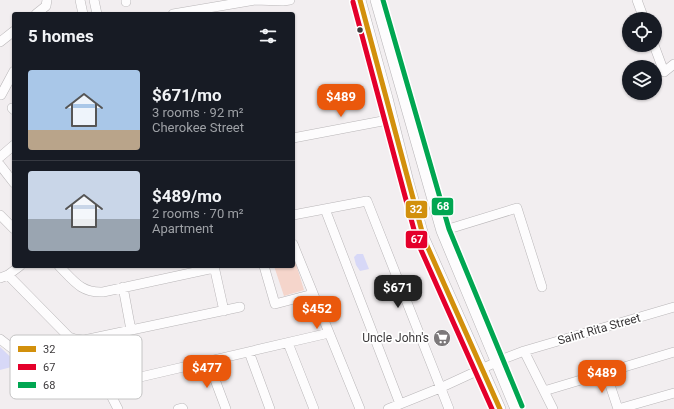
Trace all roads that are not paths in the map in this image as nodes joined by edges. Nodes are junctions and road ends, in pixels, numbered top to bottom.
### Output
1 (80, 0) edge
2 (94, 0) edge
3 (255, 0) edge
4 (290, 0) edge
5 (360, 0) edge
6 (376, 0) edge
7 (637, 0) edge
8 (47, 3) edge
9 (38, 12) edge
10 (83, 12) edge
11 (97, 12) edge
12 (185, 12) edge
13 (641, 12) edge
14 (12, 33) edge
15 (0, 42) edge
16 (657, 52) edge
17 (674, 64) edge
18 (12, 75) edge
19 (12, 86) edge
20 (0, 95) edge
21 (393, 119) junction
22 (295, 138) edge
23 (12, 147) edge
24 (0, 158) edge
25 (0, 164) edge
26 (12, 180) edge
27 (325, 209) junction
28 (0, 215) edge
29 (295, 215) edge
30 (12, 227) edge
31 (442, 231) junction
32 (295, 249) edge
33 (17, 268) edge
34 (61, 268) edge
35 (209, 268) edge
36 (214, 268) edge
37 (265, 268) edge
38 (2, 277) edge
39 (123, 287) junction
40 (542, 287) dead end
41 (313, 294) junction
42 (240, 307) dead end
43 (674, 308) edge
44 (224, 311) junction
45 (132, 330) junction
46 (329, 334) junction
47 (67, 335) edge
48 (108, 335) edge
49 (0, 339) edge
50 (288, 343) junction
51 (10, 347) edge
52 (524, 351) junction
53 (249, 352) junction
54 (674, 352) edge
55 (208, 361) junction
56 (496, 363) junction
57 (482, 368) junction
58 (606, 373) junction
59 (142, 377) edge
60 (440, 388) junction
61 (544, 391) junction
62 (674, 393) edge
63 (113, 399) edge
64 (400, 404) junction
65 (118, 409) edge
66 (178, 409) edge
67 (183, 409) edge
68 (226, 409) edge
69 (270, 409) edge
70 (314, 409) edge
71 (360, 409) edge
72 (388, 409) edge
73 (449, 409) edge
74 (500, 409) edge
75 (516, 409) edge
76 (553, 409) edge
77 (618, 409) edge

1 - 10 street
2 - 11 street
3 - 4 street
3 - 12 street
5 - 21 main road
6 - 31 main road
7 - 13 street
8 - 9 street
14 - 15 street
16 - 17 street
18 - 20 street
19 - 20 street
21 - 22 street
21 - 57 main road
23 - 24 street
25 - 26 street
27 - 29 street
27 - 60 street
27 - 64 street
28 - 30 street
31 - 40 street
31 - 56 main road
32 - 41 street
33 - 38 street
34 - 39 street
35 - 39 street
36 - 44 street
37 - 41 street
38 - 47 street
39 - 45 street
41 - 46 street
42 - 44 street
43 - 52 street, Saint Rita Street
44 - 45 street
45 - 48 street
46 - 50 street
46 - 71 street
49 - 51 street
50 - 53 street
50 - 70 street
52 - 56 street, Saint Rita Street
52 - 61 street
53 - 55 street
53 - 69 street
54 - 58 street
55 - 59 street
55 - 68 street
56 - 57 street, Saint Rita Street
56 - 75 main road
57 - 60 street, Saint Rita Street
57 - 74 main road
58 - 61 street
58 - 77 street
60 - 64 street, Saint Rita Street
60 - 73 street
61 - 76 street
62 - 77 street
63 - 65 street
64 - 72 street, Saint Rita Street
66 - 67 street

